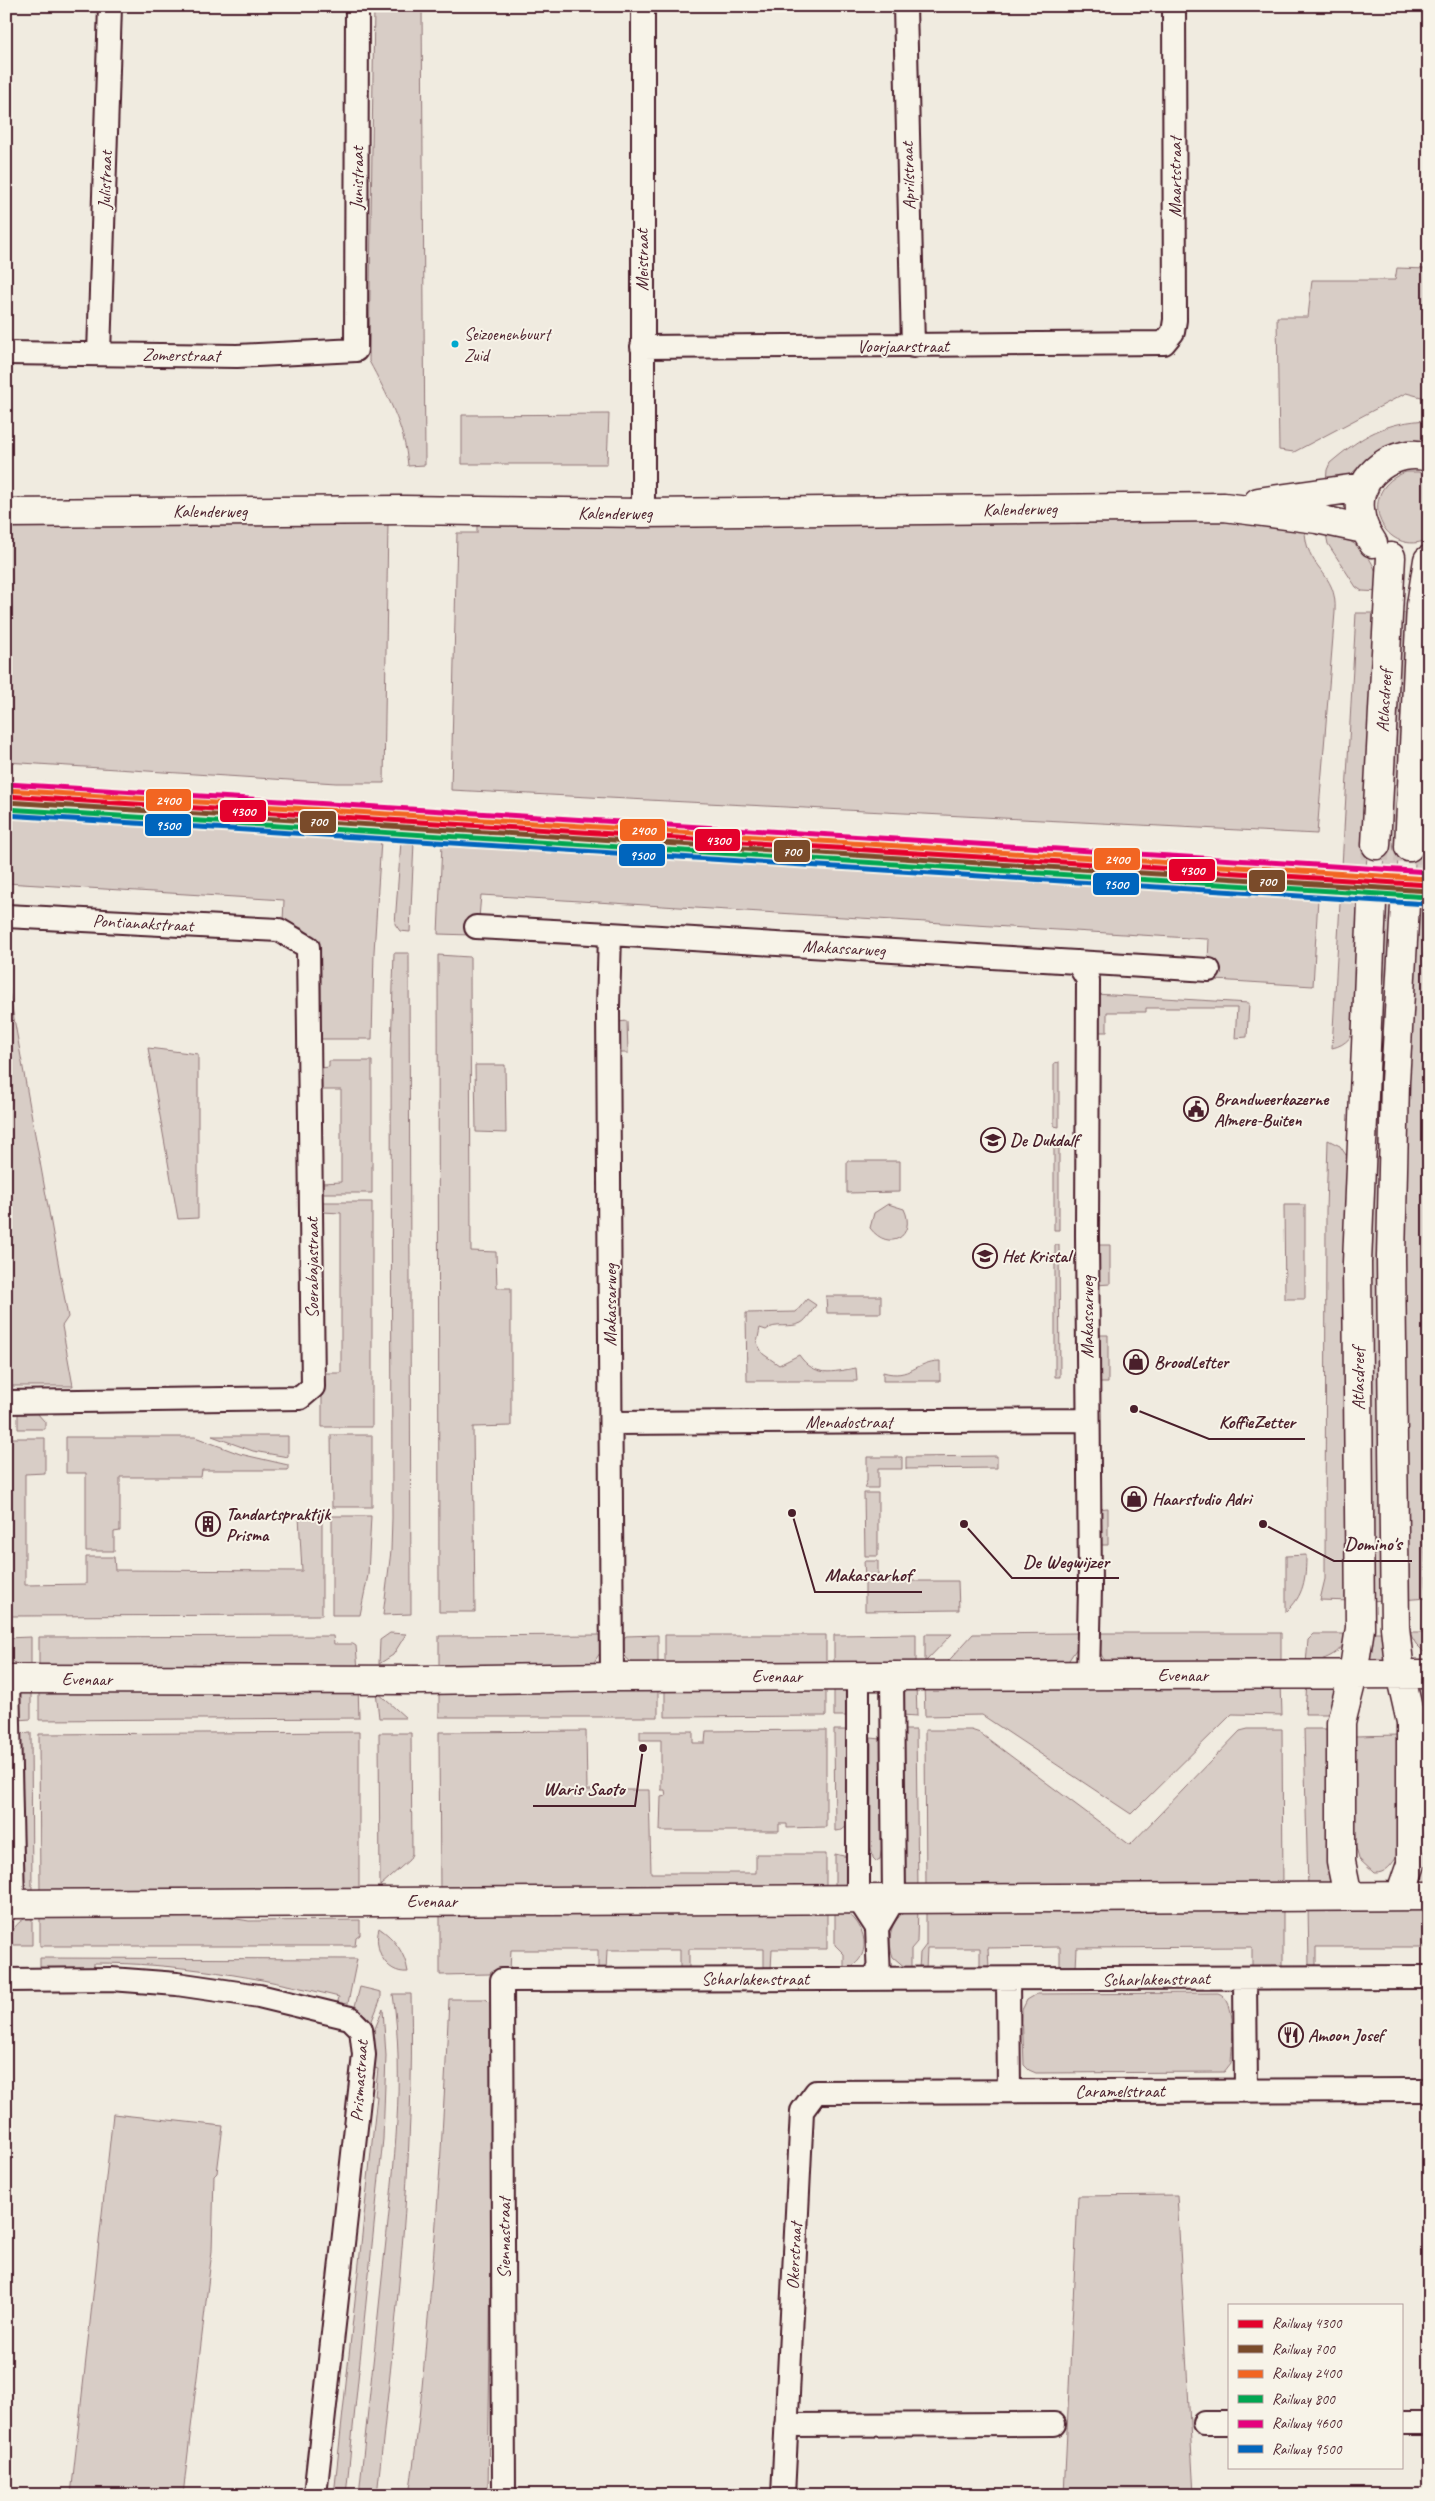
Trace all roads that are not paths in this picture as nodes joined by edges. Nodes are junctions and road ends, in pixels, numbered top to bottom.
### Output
1 (110, 6) edge
2 (357, 6) edge
3 (643, 6) edge
4 (905, 6) edge
5 (1174, 6) edge
6 (1164, 344) joint
7 (913, 346) junction
8 (642, 347) junction
9 (356, 350) joint
10 (6, 353) edge
11 (99, 354) junction
12 (1429, 457) edge
13 (1364, 488) junction
14 (1224, 507) junction
15 (6, 513) edge
16 (643, 513) junction
17 (1364, 529) junction
18 (1391, 557) junction
19 (1428, 559) edge
20 (1376, 845) tunnel mouth
21 (1409, 847) tunnel mouth
22 (1372, 902) tunnel mouth
23 (1406, 905) tunnel mouth
24 (6, 916) edge
25 (476, 927) dead end
26 (279, 930) joint
27 (610, 934) junction
28 (1077, 962) junction
29 (1209, 970) dead end
30 (1365, 1082) junction
31 (1395, 1082) junction
32 (6, 1402) edge
33 (1087, 1420) junction
34 (611, 1423) junction
35 (1400, 1674) junction
36 (1429, 1674) edge
37 (1088, 1675) junction
38 (1353, 1675) junction
39 (858, 1676) junction
40 (892, 1676) junction
41 (612, 1677) junction
42 (7, 1678) edge
43 (1348, 1896) junction
44 (1400, 1896) junction
45 (1429, 1896) edge
46 (858, 1899) junction
47 (894, 1899) junction
48 (9, 1906) edge
49 (877, 1928) junction
50 (879, 1978) junction
51 (1245, 1978) junction
52 (1429, 1978) edge
53 (6, 1980) edge
54 (502, 1980) joint
55 (1008, 1980) junction
56 (1246, 2090) junction
57 (1427, 2090) edge
58 (1009, 2091) junction
59 (816, 2092) joint
60 (1204, 2423) dead end
61 (1228, 2423) edge
62 (1054, 2424) dead end
63 (1402, 2424) edge
64 (1429, 2424) edge
65 (786, 2425) junction
66 (315, 2495) edge
67 (504, 2495) edge
68 (783, 2495) edge

1 - 11 street, Julistraat
2 - 9 street, Junistraat
3 - 8 street, Meistraat
4 - 7 street, Aprilstraat
5 - 6 street, Maartstraat
6 - 7 street, Voorjaarstraat
7 - 8 street, Voorjaarstraat
8 - 16 street, Meistraat
9 - 11 street, Zomerstraat
10 - 11 street, Zomerstraat
12 - 13 main road
13 - 14 main road, Kalenderweg
13 - 17 main road
14 - 16 main road, Kalenderweg
14 - 17 main road, Kalenderweg
15 - 16 main road, Kalenderweg
17 - 18 main road
18 - 19 main road
18 - 20 main road, Atlasdreef
19 - 21 main road, Atlasdreef
22 - 30 main road, Atlasdreef
23 - 31 main road, Atlasdreef
24 - 26 street, Pontianakstraat
25 - 27 street, Makassarweg
26 - 32 street, Soerabajastraat
27 - 28 street, Makassarweg
27 - 34 street, Makassarweg
28 - 29 street, Makassarweg
28 - 33 street, Makassarweg
30 - 31 street
30 - 38 main road, Atlasdreef
31 - 35 main road, Atlasdreef
33 - 34 street, Menadostraat
33 - 37 street, Makassarweg
34 - 41 street, Makassarweg
35 - 36 main road, Evenaar
35 - 38 main road, Evenaar
35 - 44 main road
37 - 38 main road, Evenaar
37 - 40 main road, Evenaar
38 - 43 main road
39 - 40 main road, Evenaar
39 - 41 main road, Evenaar
39 - 46 street
40 - 47 street
41 - 42 main road, Evenaar
42 - 48 street
43 - 44 main road, Evenaar
43 - 47 main road, Evenaar
44 - 45 main road, Evenaar
46 - 47 main road, Evenaar
46 - 48 main road, Evenaar
46 - 49 street
47 - 49 street
49 - 50 street
50 - 54 street, Scharlakenstraat
50 - 55 street, Scharlakenstraat
51 - 52 street, Scharlakenstraat
51 - 55 street, Scharlakenstraat
51 - 56 street
53 - 66 street, Prismastraat
54 - 67 street, Siennastraat
55 - 58 street
56 - 57 street, Caramelstraat
56 - 58 street, Caramelstraat
58 - 59 street, Caramelstraat
59 - 65 street, Okerstraat
60 - 61 street
62 - 65 street
63 - 64 street
65 - 68 street, Okerstraat

